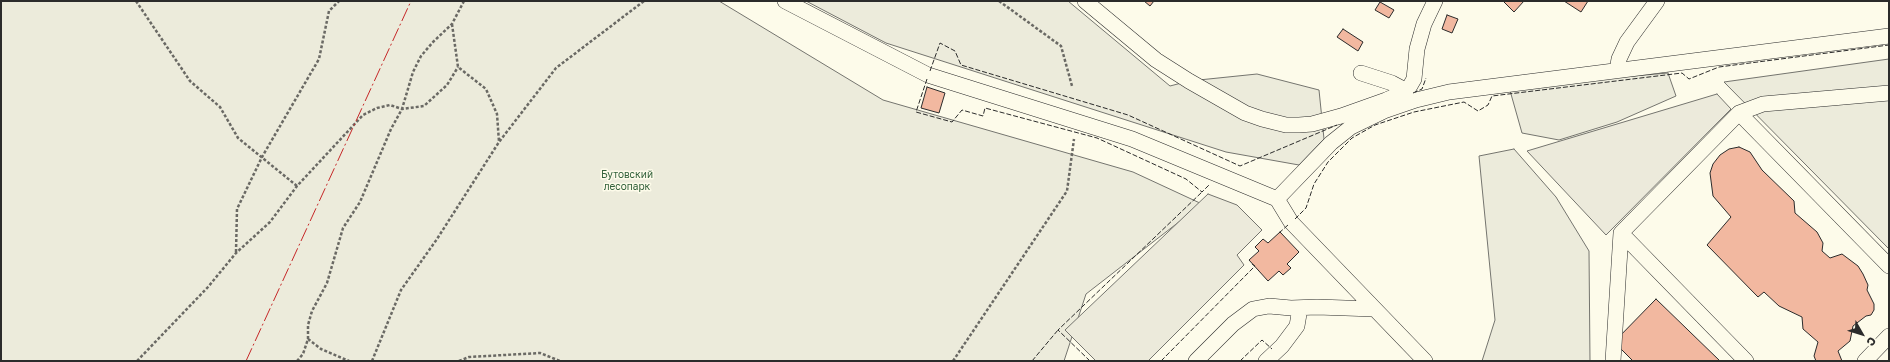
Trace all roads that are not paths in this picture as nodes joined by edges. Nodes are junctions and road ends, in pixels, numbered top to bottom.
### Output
1 (785, 1) edge
2 (1085, 1) edge
3 (1435, 1) edge
4 (1657, 1) edge
5 (1889, 36) edge
6 (1617, 70) junction
7 (1361, 73) dead end
8 (1407, 91) junction
9 (1889, 93) edge
10 (1739, 113) junction
11 (1278, 199) junction
12 (1621, 232) junction
13 (1889, 266) edge
14 (1300, 308) junction
15 (1374, 309) junction
16 (1889, 336) edge
17 (1196, 361) edge
18 (1266, 361) edge
19 (1425, 361) edge
20 (1613, 361) edge
21 (1746, 361) edge
22 (1865, 361) edge

1 - 11 street
2 - 8 street
3 - 8 street
4 - 6 street
5 - 6 street
6 - 11 street
7 - 8 street
9 - 10 street
10 - 12 street
10 - 13 street
11 - 15 street
12 - 20 street
12 - 21 street
14 - 15 street
14 - 17 street
14 - 18 street
15 - 19 street
16 - 22 street

